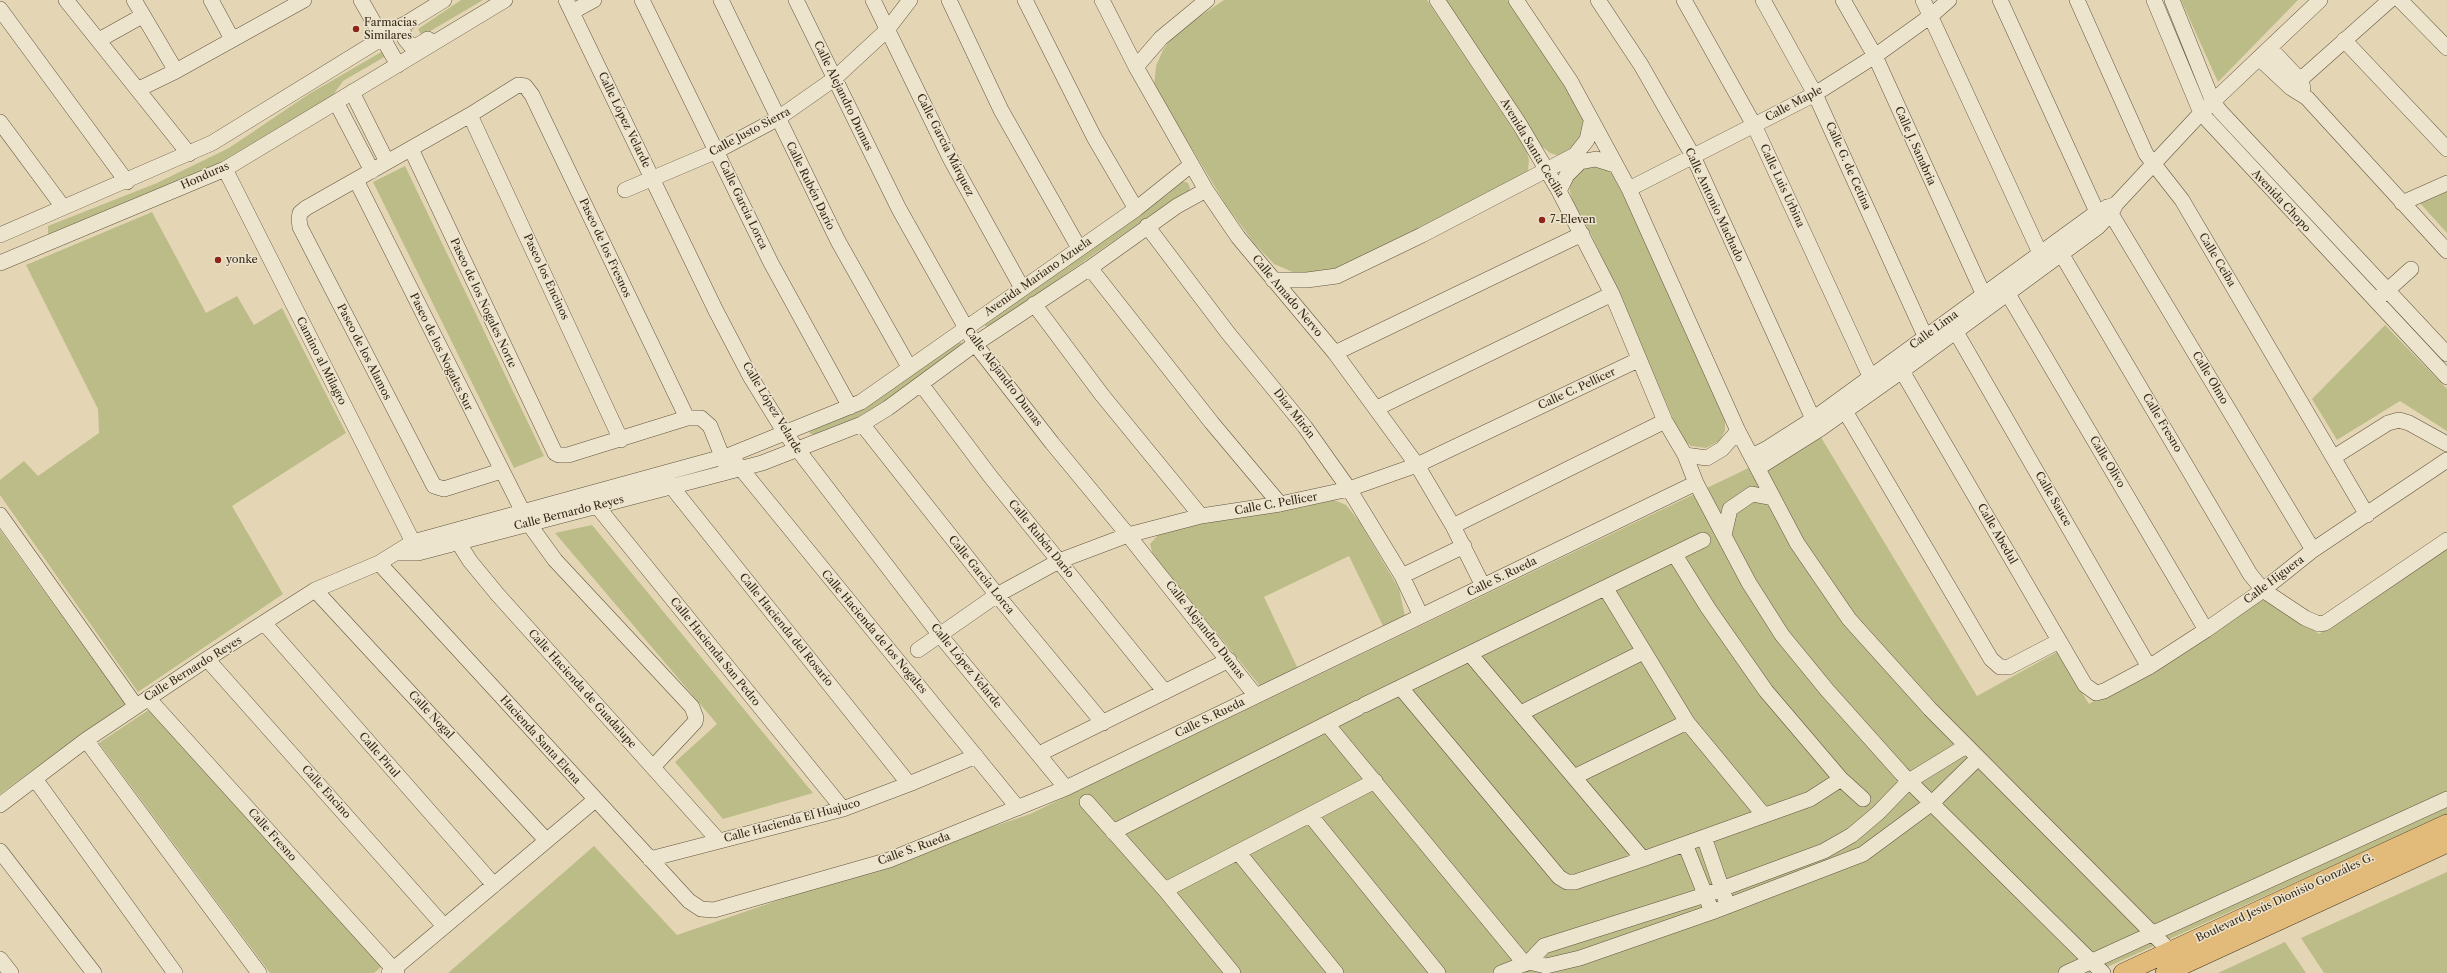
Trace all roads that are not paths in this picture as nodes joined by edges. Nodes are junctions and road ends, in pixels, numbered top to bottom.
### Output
1 (66, 0) edge
2 (134, 0) edge
3 (211, 0) edge
4 (304, 0) edge
5 (361, 0) edge
6 (444, 0) edge
7 (505, 0) edge
8 (594, 0) edge
9 (642, 0) edge
10 (721, 0) edge
11 (796, 0) edge
12 (873, 0) edge
13 (910, 0) edge
14 (949, 0) edge
15 (1025, 0) edge
16 (1102, 0) edge
17 (1207, 0) edge
18 (1436, 0) edge
19 (1516, 0) edge
20 (1598, 0) edge
21 (1684, 0) edge
22 (1763, 0) edge
23 (1843, 0) edge
24 (1923, 0) edge
25 (1948, 0) edge
26 (2000, 0) edge
27 (2077, 0) edge
28 (2154, 0) edge
29 (2172, 0) edge
30 (2320, 0) edge
31 (2390, 0) edge
32 (2400, 0) edge
33 (285, 4) edge
34 (569, 6) edge
35 (0, 9) edge
36 (483, 14) junction
37 (1932, 15) junction
38 (142, 16) junction
39 (402, 25) junction
40 (887, 30) junction
41 (382, 38) junction
42 (232, 39) junction
43 (99, 40) junction
44 (2344, 40) junction
45 (2447, 48) edge
46 (2265, 54) junction
47 (1875, 56) junction
48 (398, 65) junction
49 (1136, 67) junction
50 (176, 72) junction
51 (834, 79) junction
52 (2295, 84) junction
53 (139, 89) junction
54 (352, 92) junction
55 (1815, 94) junction
56 (336, 102) junction
57 (2214, 102) junction
58 (2201, 114) junction
59 (470, 115) junction
60 (777, 119) junction
61 (0, 122) edge
62 (1591, 122) junction
63 (1754, 125) junction
64 (410, 148) junction
65 (2447, 149) edge
66 (717, 151) junction
67 (189, 154) junction
68 (1693, 156) junction
69 (387, 162) junction
70 (1615, 164) junction
71 (2153, 164) junction
72 (1191, 165) junction
73 (225, 169) junction
74 (1545, 169) junction
75 (372, 171) junction
76 (653, 178) junction
77 (356, 180) junction
78 (127, 182) junction
79 (2447, 183) edge
80 (1629, 189) junction
81 (625, 190) dead end
82 (1206, 190) junction
83 (1559, 191) junction
84 (2402, 203) junction
85 (63, 207) junction
86 (1136, 209) junction
87 (2108, 209) junction
88 (35, 221) junction
89 (1147, 226) junction
90 (1582, 234) junction
91 (0, 235) edge
92 (42, 245) junction
93 (1079, 248) junction
94 (2447, 251) edge
95 (2040, 253) junction
96 (2062, 255) junction
97 (0, 263) edge
98 (1090, 268) junction
99 (2411, 269) dead end
100 (1273, 280) junction
101 (1022, 288) junction
102 (2387, 291) junction
103 (1612, 294) junction
104 (2008, 294) junction
105 (1986, 300) junction
106 (2376, 301) junction
107 (1034, 304) junction
108 (965, 328) junction
109 (1956, 332) junction
110 (1925, 336) junction
111 (976, 344) junction
112 (1335, 353) junction
113 (2447, 354) edge
114 (1638, 360) junction
115 (909, 367) junction
116 (1902, 371) junction
117 (1870, 376) junction
118 (2447, 377) edge
119 (921, 384) junction
120 (850, 407) junction
121 (1377, 408) junction
122 (1845, 411) junction
123 (687, 418) junction
124 (1665, 421) junction
125 (862, 424) junction
126 (1816, 424) junction
127 (1738, 431) junction
128 (785, 433) junction
129 (622, 440) junction
130 (2447, 444) edge
131 (796, 449) junction
132 (1685, 455) junction
133 (2334, 457) junction
134 (2447, 460) edge
135 (730, 462) junction
136 (1755, 462) junction
137 (1417, 464) junction
138 (501, 471) junction
139 (669, 480) junction
140 (1696, 483) junction
141 (1349, 489) junction
142 (588, 494) junction
143 (1773, 498) junction
144 (1280, 504) junction
145 (597, 507) junction
146 (0, 515) edge
147 (2367, 515) junction
148 (1201, 516) junction
149 (525, 518) junction
150 (1453, 526) junction
151 (1128, 535) junction
152 (1724, 535) junction
153 (455, 537) junction
154 (1703, 540) dead end
155 (2447, 540) edge
156 (1464, 546) junction
157 (415, 548) junction
158 (2313, 550) junction
159 (1675, 555) junction
160 (1059, 561) junction
161 (379, 563) junction
162 (1402, 576) junction
163 (1483, 586) junction
164 (1606, 589) junction
165 (316, 590) junction
166 (2263, 590) junction
167 (996, 595) junction
168 (1420, 616) junction
169 (264, 624) junction
170 (2206, 630) junction
171 (939, 634) junction
172 (2060, 641) junction
173 (918, 650) dead end
174 (1643, 652) junction
175 (1470, 654) junction
176 (207, 659) junction
177 (1229, 660) junction
178 (2149, 667) junction
179 (1401, 688) junction
180 (1165, 692) junction
181 (2096, 693) joint
182 (1256, 696) junction
183 (148, 698) junction
184 (136, 706) junction
185 (1521, 713) junction
186 (1687, 722) junction
187 (1103, 723) junction
188 (1327, 724) junction
189 (86, 740) junction
190 (1966, 746) junction
191 (1039, 754) junction
192 (976, 756) junction
193 (1978, 758) junction
194 (653, 767) junction
195 (1574, 777) junction
196 (35, 779) junction
197 (1841, 779) junction
198 (1375, 781) junction
199 (1909, 781) junction
200 (909, 784) junction
201 (1066, 788) junction
202 (2447, 799) edge
203 (595, 800) junction
204 (1863, 800) dead end
205 (1087, 802) dead end
206 (0, 804) edge
207 (1932, 804) junction
208 (1018, 808) junction
209 (843, 809) junction
210 (1763, 814) junction
211 (1310, 815) junction
212 (2447, 824) edge
213 (1112, 832) junction
214 (1704, 836) junction
215 (546, 840) junction
216 (719, 841) junction
217 (2447, 842) edge
218 (1685, 844) junction
219 (0, 851) edge
220 (1238, 852) junction
221 (650, 859) junction
222 (1643, 859) junction
223 (494, 885) junction
224 (1722, 889) junction
225 (1165, 890) junction
226 (1705, 895) junction
227 (1728, 907) junction
228 (707, 910) joint
229 (1712, 912) junction
230 (444, 926) junction
231 (2152, 933) junction
232 (2170, 951) junction
233 (0, 959) edge
234 (2091, 962) junction
235 (1527, 963) junction
236 (393, 972) edge
237 (10, 973) edge
238 (94, 973) edge
239 (175, 973) edge
240 (259, 973) edge
241 (1233, 973) edge
242 (1336, 973) edge
243 (1438, 973) edge
244 (1501, 973) edge
245 (2066, 973) edge
246 (2103, 973) edge
247 (2122, 973) edge
248 (2165, 973) edge

1 - 43 street
2 - 38 street
3 - 42 street
4 - 33 street
5 - 41 street
6 - 39 street
7 - 36 street
8 - 34 street
9 - 66 street, Calle García Lorca
10 - 60 street, Calle Rubén Darío
11 - 51 street, Calle Alejandro Dumas
12 - 40 street, Calle García Márquez
13 - 40 street, Calle Justo Sierra
14 - 93 street
15 - 86 street
16 - 49 street, Calle Amado Nervo
17 - 49 street
18 - 74 street, Avenida Santa Cecilia
19 - 62 street
20 - 68 street, Calle Antonio Machado
21 - 63 street, Calle Luis Urbina
22 - 55 street, Calle G. de Cetina
23 - 47 street, Calle J. Sanabria
24 - 37 street
25 - 37 street, Calle Maple
26 - 87 street, Calle Olmo
27 - 71 street, Calle Ceiba
28 - 58 street, Avenida Chopo
29 - 57 street, Avenida Chopo
30 - 46 street, Calle Lima
31 - 44 street
32 - 45 street
33 - 42 street
34 - 76 street, Calle López Velarde
35 - 78 street
36 - 39 street
36 - 48 street, Honduras
37 - 47 street, Calle Maple
37 - 95 street
38 - 43 street
38 - 50 street
39 - 41 street
40 - 51 street, Calle Justo Sierra
40 - 101 street, Calle García Márquez
41 - 48 street
41 - 67 street
42 - 50 street
43 - 53 street
44 - 52 street
44 - 65 street
46 - 52 street
46 - 57 street, Calle Lima
47 - 55 street, Calle Maple
47 - 105 street, Calle J. Sanabria
48 - 54 street, Honduras
49 - 72 street, Calle Amado Nervo
50 - 53 street
51 - 60 street, Calle Justo Sierra
51 - 108 street, Calle Alejandro Dumas
52 - 84 street
53 - 67 street
54 - 56 street, Honduras
54 - 69 street
55 - 63 street, Calle Maple
55 - 110 street, Calle G. de Cetina
56 - 73 street, Honduras
56 - 75 street
57 - 58 street, Calle Lima
57 - 102 street, Avenida Chopo
58 - 71 street, Calle Lima
58 - 106 street, Avenida Chopo
59 - 64 street
59 - 123 street, Paseo de los Fresnos
59 - 129 street, Paseo los Encinos
60 - 66 street, Calle Justo Sierra
60 - 115 street, Calle Rubén Darío
61 - 85 street
62 - 70 street
62 - 74 street
63 - 68 street, Calle Maple
63 - 117 street, Calle Luis Urbina
64 - 69 street
64 - 129 street, Paseo de los Nogales Norte
66 - 76 street, Calle Justo Sierra
66 - 120 street, Calle García Lorca
67 - 78 street
68 - 80 street, Calle Maple
68 - 126 street, Calle Antonio Machado
69 - 75 street
70 - 80 street
70 - 83 street
71 - 87 street, Calle Lima
71 - 133 street, Calle Ceiba
72 - 82 street, Calle Amado Nervo
72 - 86 street, Avenida Mariano Azuela
73 - 92 street, Honduras
73 - 157 street, Camino al Milagro
74 - 83 street, Avenida Santa Cecilia
74 - 100 street
75 - 77 street
76 - 81 street, Calle Justo Sierra
76 - 128 street, Calle López Velarde
77 - 138 street, Paseo de los Nogales Sur
77 - 138 street, Paseo de los Alamos
78 - 85 street
79 - 84 street
80 - 127 street
82 - 89 street, Avenida Mariano Azuela
82 - 100 street, Calle Amado Nervo
83 - 90 street, Avenida Santa Cecilia
84 - 94 street
85 - 88 street
86 - 93 street, Avenida Mariano Azuela
87 - 95 street, Calle Lima
87 - 96 street, Calle Lima
87 - 158 street, Calle Olmo
88 - 91 street
88 - 92 street
89 - 98 street, Avenida Mariano Azuela
89 - 141 street, Diaz Mirón
90 - 103 street, Avenida Santa Cecilia
90 - 112 street
92 - 97 street, Honduras
93 - 101 street, Avenida Mariano Azuela
95 - 105 street, Calle Lima
96 - 104 street, Calle Lima
96 - 166 street, Calle Fresno
98 - 107 street, Avenida Mariano Azuela
98 - 144 street
99 - 102 street
100 - 112 street, Calle Amado Nervo
101 - 108 street, Avenida Mariano Azuela
102 - 106 street
102 - 113 street, Avenida Chopo
103 - 114 street, Avenida Santa Cecilia
103 - 121 street
104 - 105 street, Calle Lima
104 - 170 street, Calle Olivo
105 - 109 street, Calle Lima
105 - 110 street, Calle Lima
106 - 118 street, Avenida Chopo
107 - 111 street, Avenida Mariano Azuela
107 - 148 street
108 - 111 street, Calle Alejandro Dumas
108 - 115 street, Avenida Mariano Azuela
109 - 116 street, Calle Lima
109 - 178 street, Calle Sauce
110 - 117 street, Calle Lima
111 - 119 street, Avenida Mariano Azuela
111 - 151 street, Calle Alejandro Dumas
112 - 121 street, Calle Amado Nervo
114 - 124 street, Avenida Santa Cecilia
114 - 137 street, Calle C. Pellicer
115 - 120 street, Avenida Mariano Azuela
116 - 122 street, Calle Lima
116 - 172 street, Calle Abedul
117 - 126 street, Calle Lima
119 - 125 street, Avenida Mariano Azuela
119 - 160 street, Calle Rubén Darío
120 - 128 street, Avenida Mariano Azuela
121 - 137 street, Calle Amado Nervo
122 - 126 street, Calle Lima
122 - 172 street
123 - 129 street
123 - 135 street, Calle Hacienda de los Nogales
124 - 132 street, Avenida Santa Cecilia
124 - 150 street
125 - 131 street, Avenida Mariano Azuela
125 - 167 street, Calle García Lorca
126 - 136 street, Calle Lima
127 - 132 street
127 - 136 street
128 - 131 street, Calle López Velarde
128 - 135 street, Avenida Mariano Azuela
130 - 133 street
131 - 135 street, Avenida Mariano Azuela
131 - 171 street, Calle López Velarde
132 - 140 street, Avenida Santa Cecilia
133 - 147 street, Calle Ceiba
134 - 147 street, Calle Higuera
135 - 139 street, Calle Bernardo Reyes
135 - 192 street, Calle Hacienda de los Nogales
136 - 143 street
137 - 141 street, Calle C. Pellicer
137 - 150 street, Calle Amado Nervo
138 - 149 street, Paseo de los Nogales Sur
139 - 142 street, Calle Bernardo Reyes
139 - 145 street, Calle Bernardo Reyes
139 - 200 street, Calle Hacienda del Rosario
140 - 152 street, Avenida Santa Cecilia
140 - 163 street, Calle S. Rueda
141 - 144 street, Calle C. Pellicer
141 - 162 street, Diaz Mirón
142 - 145 street, Calle Hacienda San Pedro
142 - 149 street, Calle Bernardo Reyes
143 - 152 street
143 - 190 street
144 - 148 street, Calle C. Pellicer
145 - 149 street, Calle Bernardo Reyes
145 - 209 street, Calle Hacienda San Pedro
146 - 184 street
147 - 158 street, Calle Higuera
148 - 151 street, Calle C. Pellicer
149 - 153 street, Calle Bernardo Reyes
149 - 194 street, Paseo de los Nogales Sur
150 - 156 street, Calle Amado Nervo
151 - 160 street, Calle C. Pellicer
151 - 177 street, Calle Alejandro Dumas
152 - 199 street, Avenida Santa Cecilia
153 - 157 street, Calle Bernardo Reyes
153 - 194 street, Calle Hacienda de Guadalupe
154 - 159 street
155 - 166 street, Calle Fresno
156 - 162 street
156 - 163 street, Calle Amado Nervo
157 - 161 street, Calle Bernardo Reyes
158 - 166 street, Calle Higuera
159 - 164 street
159 - 197 street
160 - 167 street, Calle C. Pellicer
160 - 180 street, Calle Rubén Darío
161 - 165 street, Calle Bernardo Reyes
161 - 203 street, Hacienda Santa Elena
162 - 168 street, Diaz Mirón
163 - 168 street, Calle S. Rueda
164 - 174 street
164 - 175 street
165 - 169 street, Calle Bernardo Reyes
165 - 215 street, Calle Nogal
166 - 170 street, Calle Higuera
167 - 171 street, Calle C. Pellicer
167 - 187 street, Calle García Lorca
168 - 182 street, Calle S. Rueda
169 - 176 street, Calle Bernardo Reyes
169 - 223 street, Calle Pirul
170 - 178 street, Calle Higuera
171 - 173 street, Calle C. Pellicer
171 - 191 street, Calle López Velarde
172 - 181 street, Calle Abedul
174 - 185 street
174 - 186 street
175 - 179 street
175 - 185 street
176 - 183 street, Calle Bernardo Reyes
176 - 230 street, Calle Encino
177 - 180 street
177 - 182 street, Calle Alejandro Dumas
178 - 181 street, Calle Higuera
179 - 188 street
179 - 222 street
180 - 187 street
182 - 201 street, Calle S. Rueda
183 - 184 street, Calle Bernardo Reyes
183 - 236 street, Calle Fresno
184 - 189 street, Calle Bernardo Reyes
185 - 195 street
186 - 195 street
186 - 210 street
187 - 191 street
188 - 198 street
188 - 213 street
189 - 196 street, Calle Bernardo Reyes
189 - 240 street
190 - 193 street
190 - 199 street
191 - 201 street, Calle López Velarde
192 - 200 street, Calle Hacienda El Huajuco
192 - 208 street, Calle Hacienda de los Nogales
193 - 207 street
193 - 231 street
194 - 216 street, Calle Hacienda de Guadalupe
195 - 222 street
196 - 206 street, Calle Bernardo Reyes
196 - 239 street
197 - 204 street
197 - 210 street
198 - 211 street
198 - 235 street
199 - 207 street, Avenida Santa Cecilia
199 - 224 street
200 - 209 street, Calle Hacienda El Huajuco
201 - 208 street, Calle S. Rueda
202 - 231 street
203 - 215 street
203 - 221 street, Hacienda Santa Elena
205 - 213 street
207 - 227 street
207 - 234 street, Avenida Santa Cecilia
208 - 228 street, Calle S. Rueda
209 - 216 street, Calle Hacienda El Huajuco
210 - 214 street
211 - 220 street
211 - 243 street
212 - 232 main road, Boulevard Jesús Dionisio Gonzáles G.
213 - 225 street
214 - 218 street
214 - 224 street
215 - 223 street
216 - 221 street, Calle Hacienda El Huajuco
217 - 248 main road, Boulevard Jesús Dionisio Gonzáles G.
218 - 222 street
218 - 226 street
219 - 238 street
220 - 225 street
220 - 242 street
221 - 228 street, Hacienda Santa Elena
223 - 230 street
224 - 226 street
224 - 227 street
225 - 241 street
226 - 229 street
226 - 235 street
227 - 229 street
229 - 235 street
230 - 236 street
231 - 232 street
231 - 234 street
232 - 247 main road, Boulevard Jesús Dionisio Gonzáles G.
233 - 237 street
234 - 245 street
234 - 246 street, Avenida Santa Cecilia
235 - 244 street

